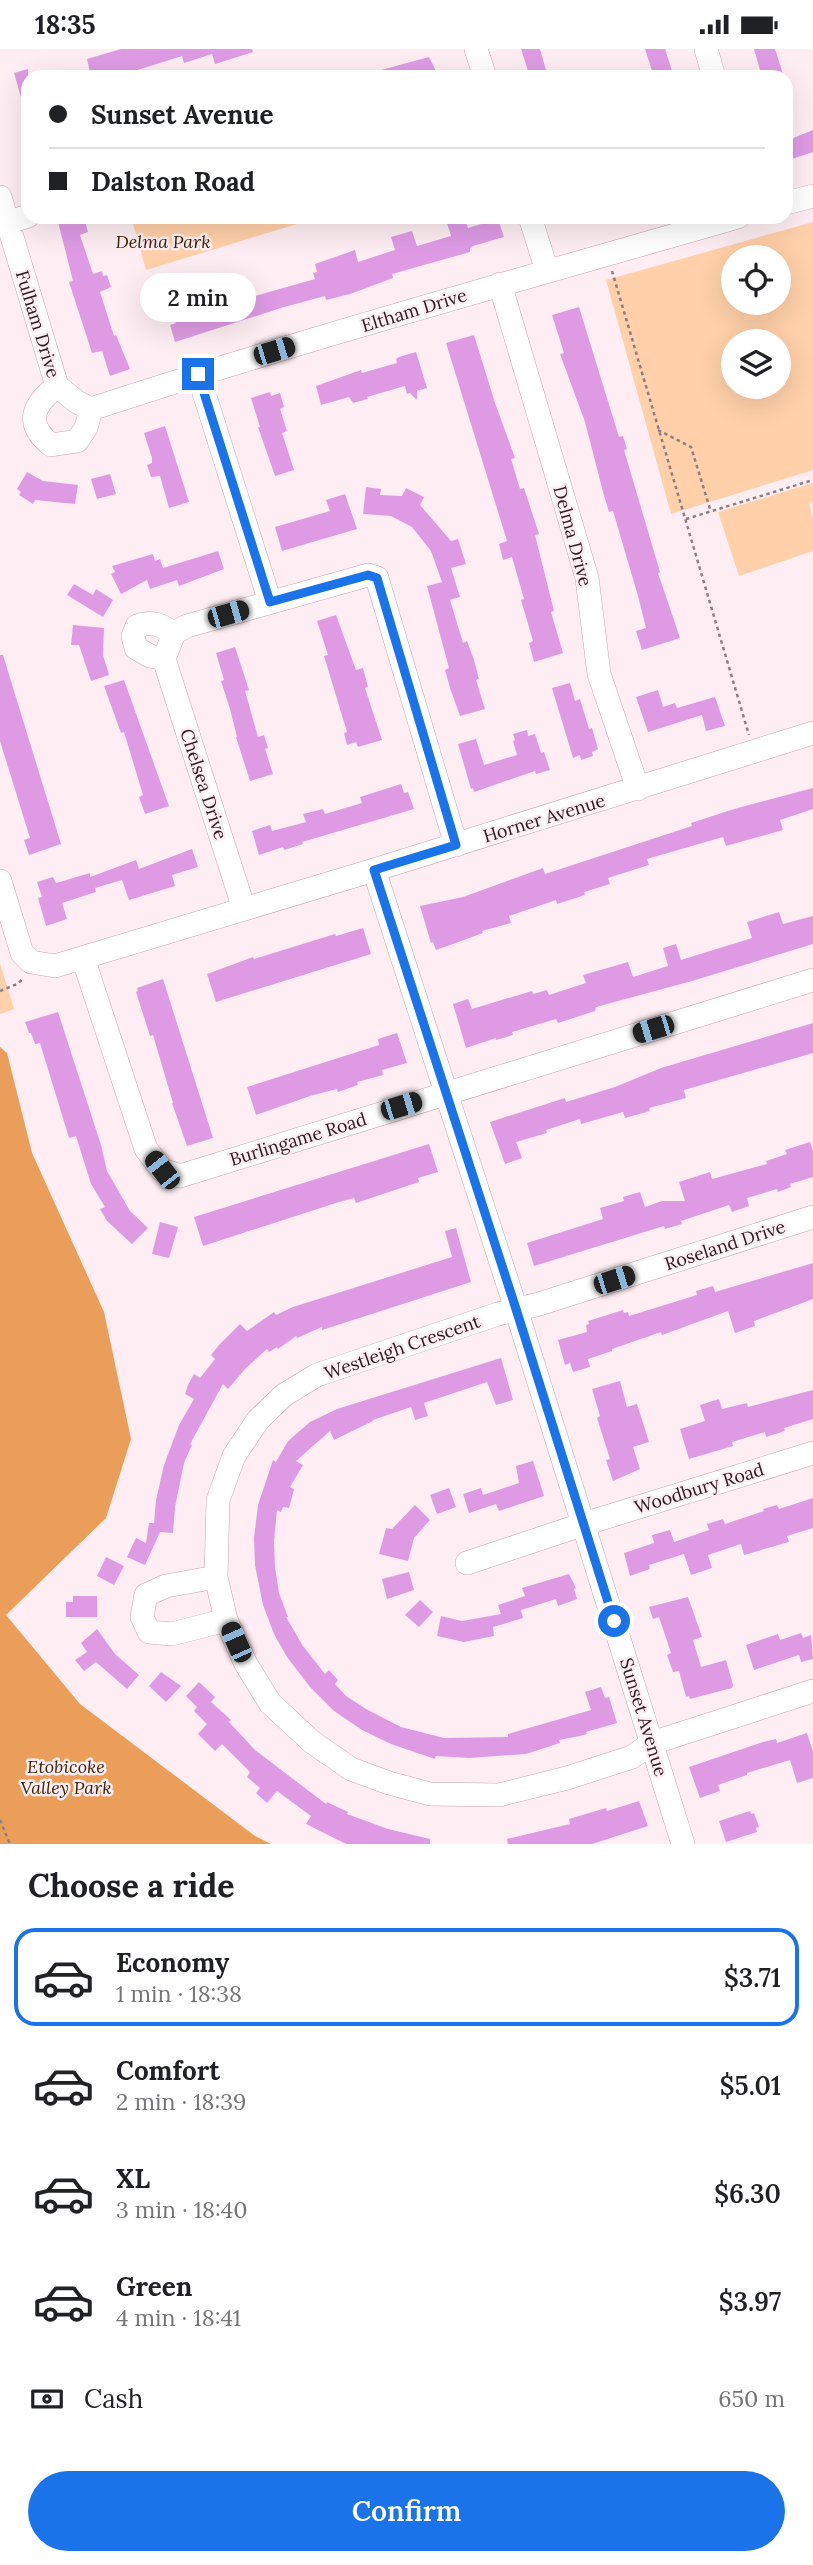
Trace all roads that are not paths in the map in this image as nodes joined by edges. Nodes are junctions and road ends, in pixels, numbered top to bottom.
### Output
1 (476, 49) edge
2 (706, 49) edge
3 (483, 70) edge
4 (713, 70) edge
5 (813, 196) edge
6 (0, 197) edge
7 (793, 202) edge
8 (12, 221) edge
9 (532, 224) edge
10 (713, 224) edge
11 (547, 271) junction
12 (500, 284) junction
13 (198, 374) junction
14 (57, 386) junction
15 (84, 405) junction
16 (270, 602) junction
17 (174, 633) junction
18 (164, 659) junction
19 (813, 733) edge
20 (638, 789) junction
21 (456, 845) junction
22 (374, 870) junction
23 (0, 881) edge
24 (244, 909) junction
25 (83, 958) junction
26 (813, 980) edge
27 (446, 1093) junction
28 (813, 1217) edge
29 (516, 1309) junction
30 (813, 1453) edge
31 (584, 1524) junction
32 (467, 1563) dead end
33 (216, 1577) junction
34 (226, 1620) junction
35 (813, 1691) edge
36 (652, 1743) junction
37 (683, 1844) edge

1 - 3 street
2 - 4 street
5 - 7 street
6 - 8 street, Fulham Drive
8 - 14 street, Fulham Drive
9 - 11 street
10 - 11 street, Eltham Drive
11 - 12 street, Eltham Drive
12 - 13 street, Eltham Drive
12 - 20 street, Delma Drive
13 - 15 street, Eltham Drive
13 - 16 street
14 - 15 street, Fulham Drive
14 - 15 street
16 - 17 street
16 - 21 street
17 - 18 street
17 - 18 street
18 - 24 street, Chelsea Drive
19 - 20 street, Horner Avenue
20 - 21 street, Horner Avenue
21 - 22 street, Horner Avenue
22 - 24 street, Horner Avenue
22 - 27 street, Sunset Avenue
23 - 25 street, Horner Avenue
24 - 25 street, Horner Avenue
25 - 27 street, Burlingame Road
26 - 27 street, Burlingame Road
27 - 29 street, Sunset Avenue
28 - 29 street, Roseland Drive
29 - 31 street, Sunset Avenue
29 - 33 street, Westleigh Crescent
30 - 31 street, Woodbury Road
31 - 32 street, Woodbury Road
31 - 36 street, Sunset Avenue
33 - 34 street, Westleigh Crescent
33 - 34 street
34 - 36 street, Westleigh Crescent
35 - 36 street, Westleigh Crescent
36 - 37 street, Sunset Avenue

